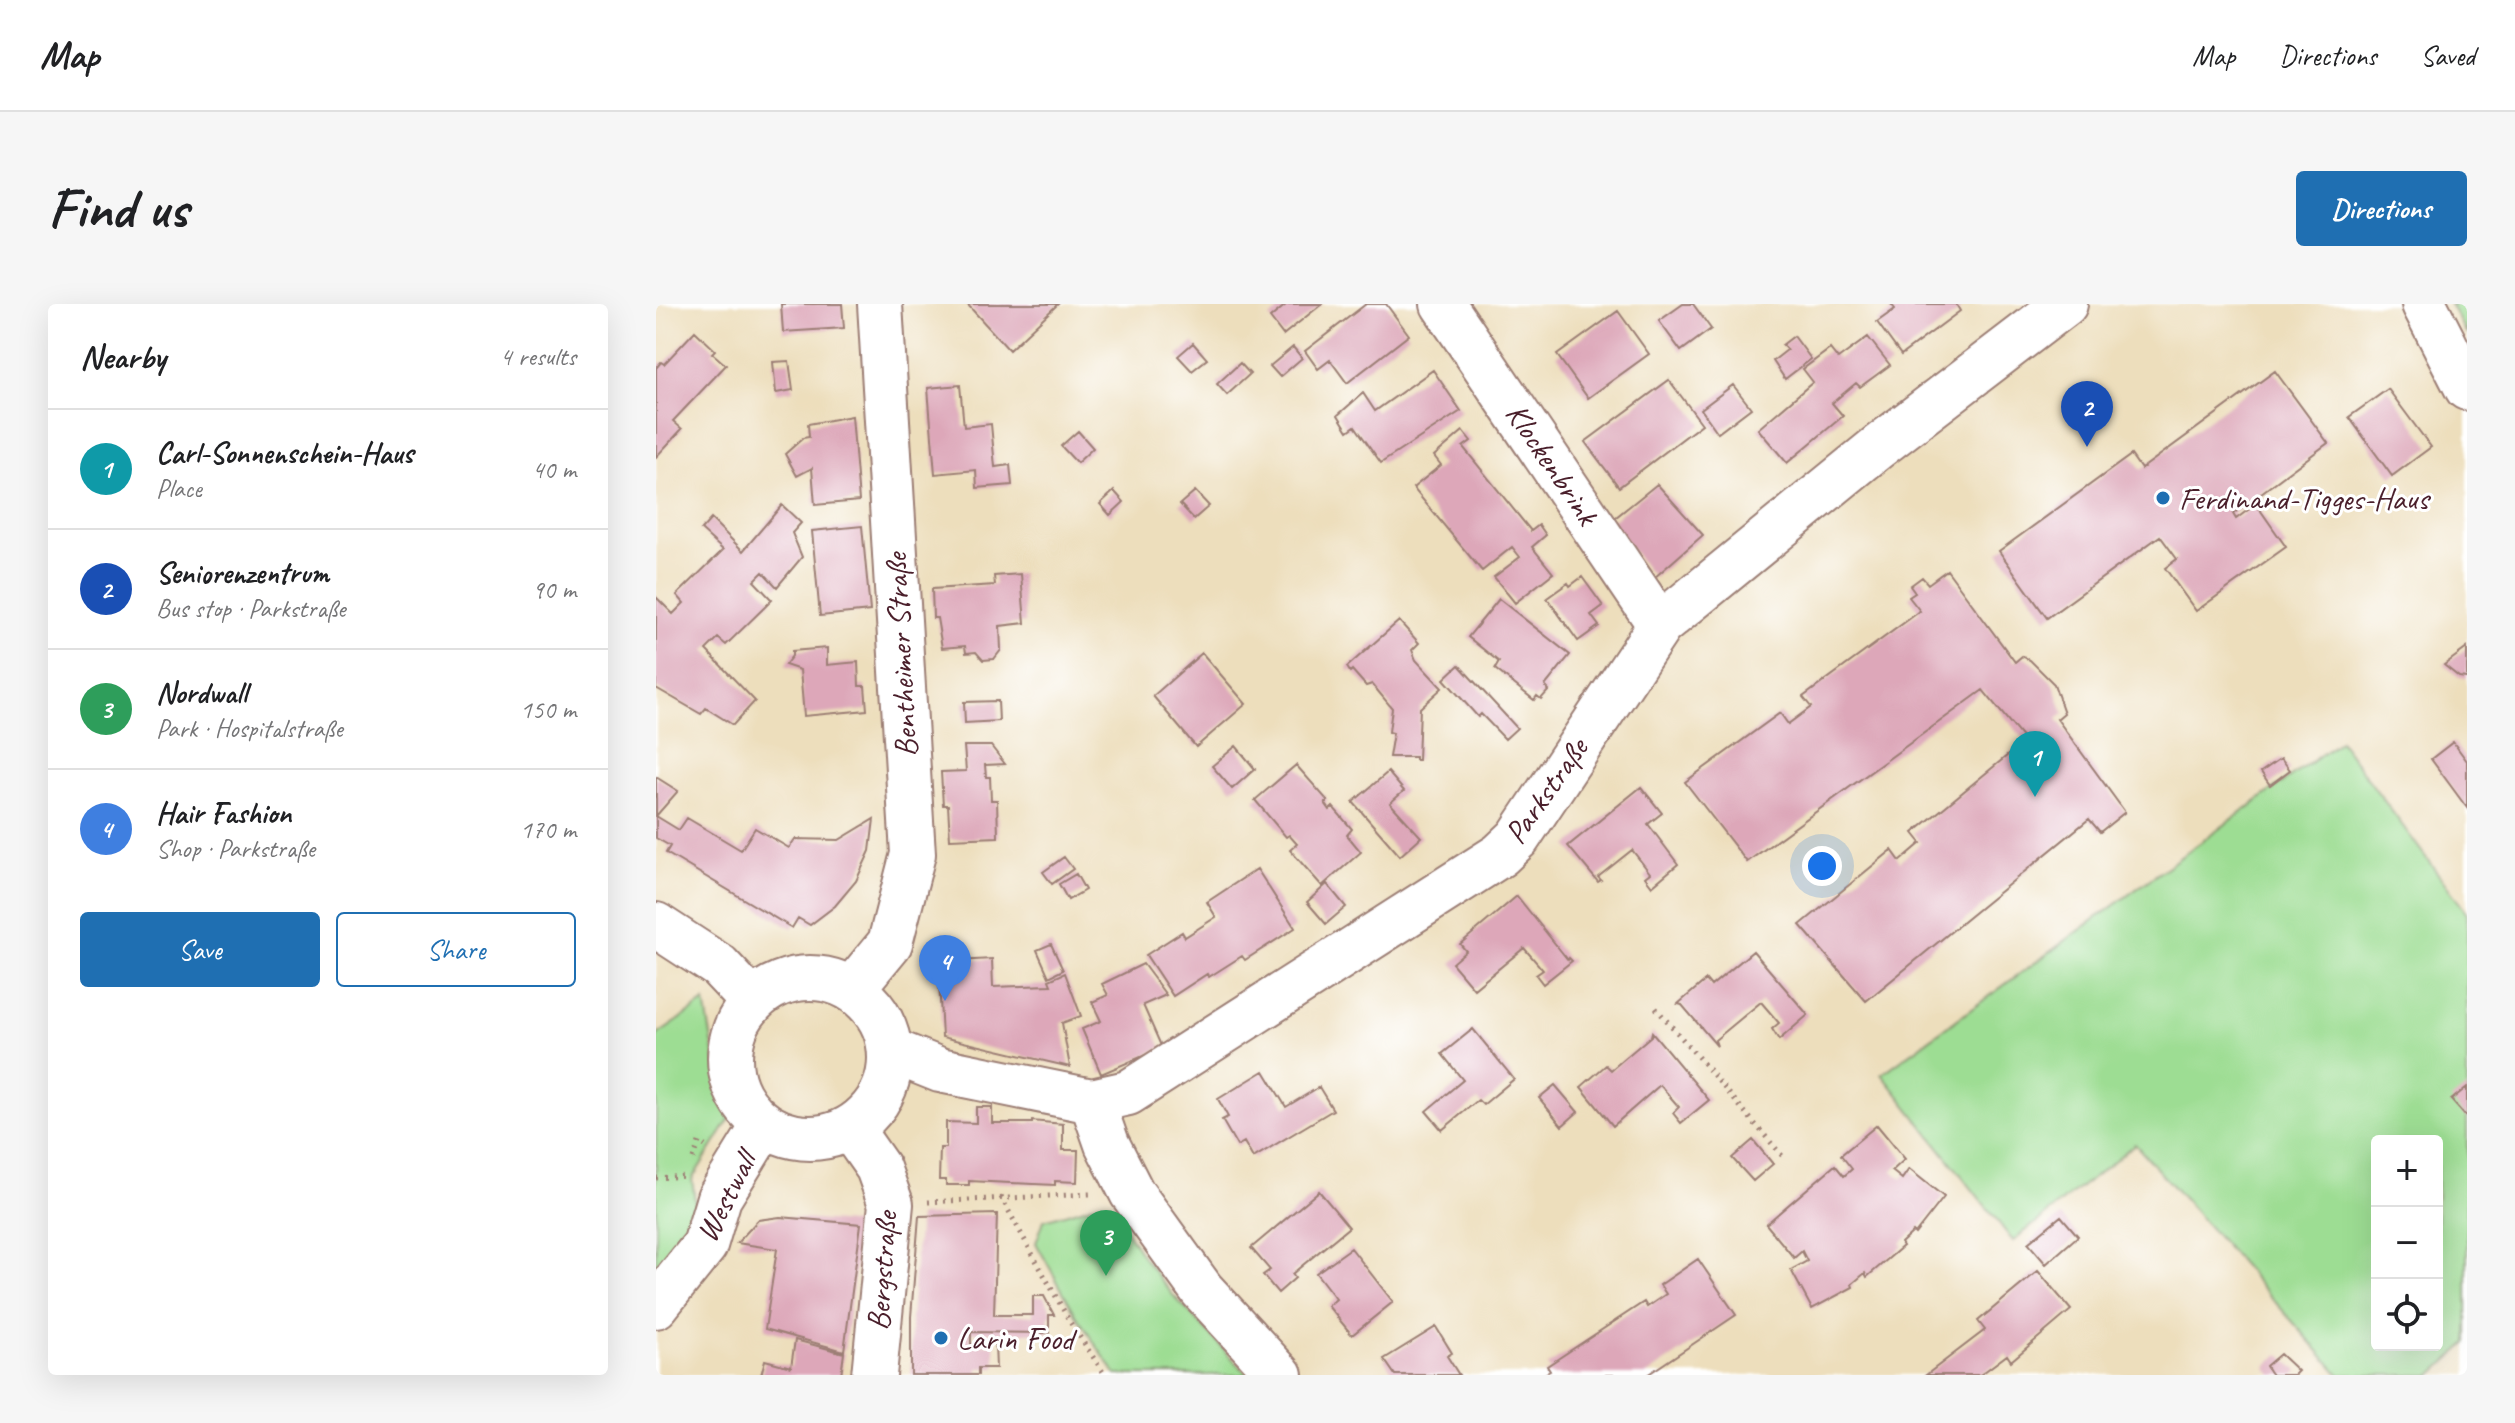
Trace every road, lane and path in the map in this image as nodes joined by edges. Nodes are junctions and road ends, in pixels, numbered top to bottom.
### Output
1 (880, 304) edge
2 (1443, 304) edge
3 (2424, 304) edge
4 (2037, 312) edge
5 (2467, 388) edge
6 (1660, 625) junction
7 (656, 925) edge
8 (852, 989) junction
9 (752, 1001) junction
10 (1656, 1008) dead end
11 (890, 1050) junction
12 (1092, 1101) junction
13 (764, 1125) junction
14 (850, 1128) junction
15 (1785, 1159) dead end
16 (687, 1176) dead end
17 (656, 1178) edge
18 (1132, 1193) junction
19 (1001, 1197) junction
20 (891, 1204) junction
21 (656, 1306) edge
22 (874, 1375) edge
23 (1105, 1375) edge
24 (1280, 1375) edge

1 - 8 street, Bentheimer Straße
2 - 6 street, Klockenbrink
3 - 5 street
4 - 6 street, Parkstraße
6 - 12 street, Parkstraße
7 - 9 street
8 - 9 street
8 - 11 street
9 - 13 street
10 - 15 path
11 - 12 street, Parkstraße
11 - 14 street
12 - 18 street
13 - 14 street
13 - 21 street, Westwall
14 - 20 street, Bergstraße
16 - 17 path
18 - 19 path
18 - 24 street
19 - 20 path
19 - 23 path
20 - 22 street, Bergstraße

